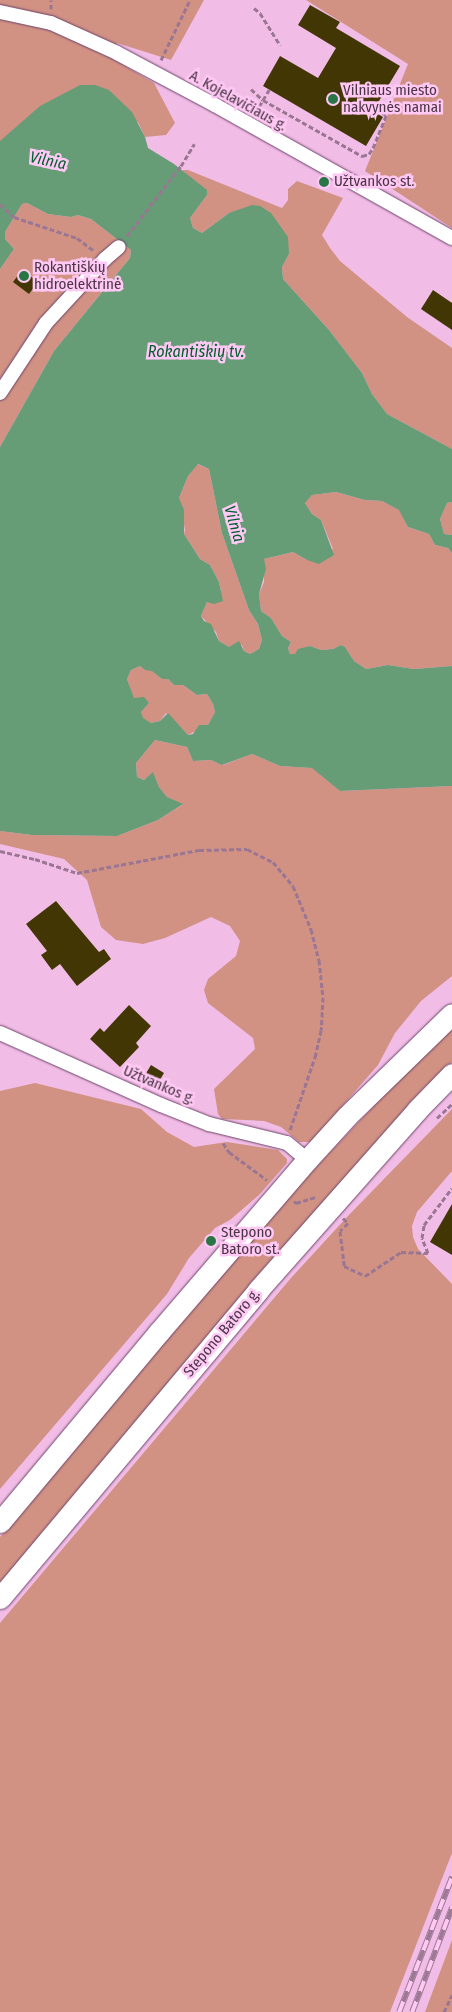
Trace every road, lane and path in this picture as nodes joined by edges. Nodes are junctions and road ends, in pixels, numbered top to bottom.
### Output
1 (190, 0) edge
2 (254, 8) dead end
3 (0, 12) edge
4 (280, 45) dead end
5 (154, 74) junction
6 (252, 89) dead end
7 (270, 90) dead end
8 (263, 100) junction
9 (375, 108) dead end
10 (248, 124) junction
11 (194, 144) dead end
12 (0, 204) edge
13 (452, 238) edge
14 (119, 246) joint
15 (105, 259) junction
16 (0, 392) edge
17 (0, 850) edge
18 (452, 1014) edge
19 (0, 1032) edge
20 (452, 1074) edge
21 (210, 1124) junction
22 (287, 1143) junction
23 (307, 1160) junction
24 (452, 1188) edge
25 (281, 1190) junction
26 (348, 1223) dead end
27 (0, 1522) edge
28 (0, 1598) edge
29 (452, 1995) edge
30 (444, 2012) edge

1 - 5 path
2 - 4 path
3 - 5 street, A. Kojelavičiaus g.
5 - 10 street, A. Kojelavičiaus g.
6 - 8 path
7 - 8 path
8 - 9 path
8 - 10 path
10 - 13 street, A. Kojelavičiaus g.
11 - 14 path
12 - 15 path
14 - 15 street
15 - 16 street
17 - 22 path
18 - 23 main road
19 - 21 street, Užtvankos g.
20 - 28 main road, Stepono Batoro g.
21 - 22 street, Užtvankos g.
21 - 25 path
22 - 23 street, Užtvankos g.
23 - 25 main road
24 - 26 path
25 - 27 main road
29 - 30 path

